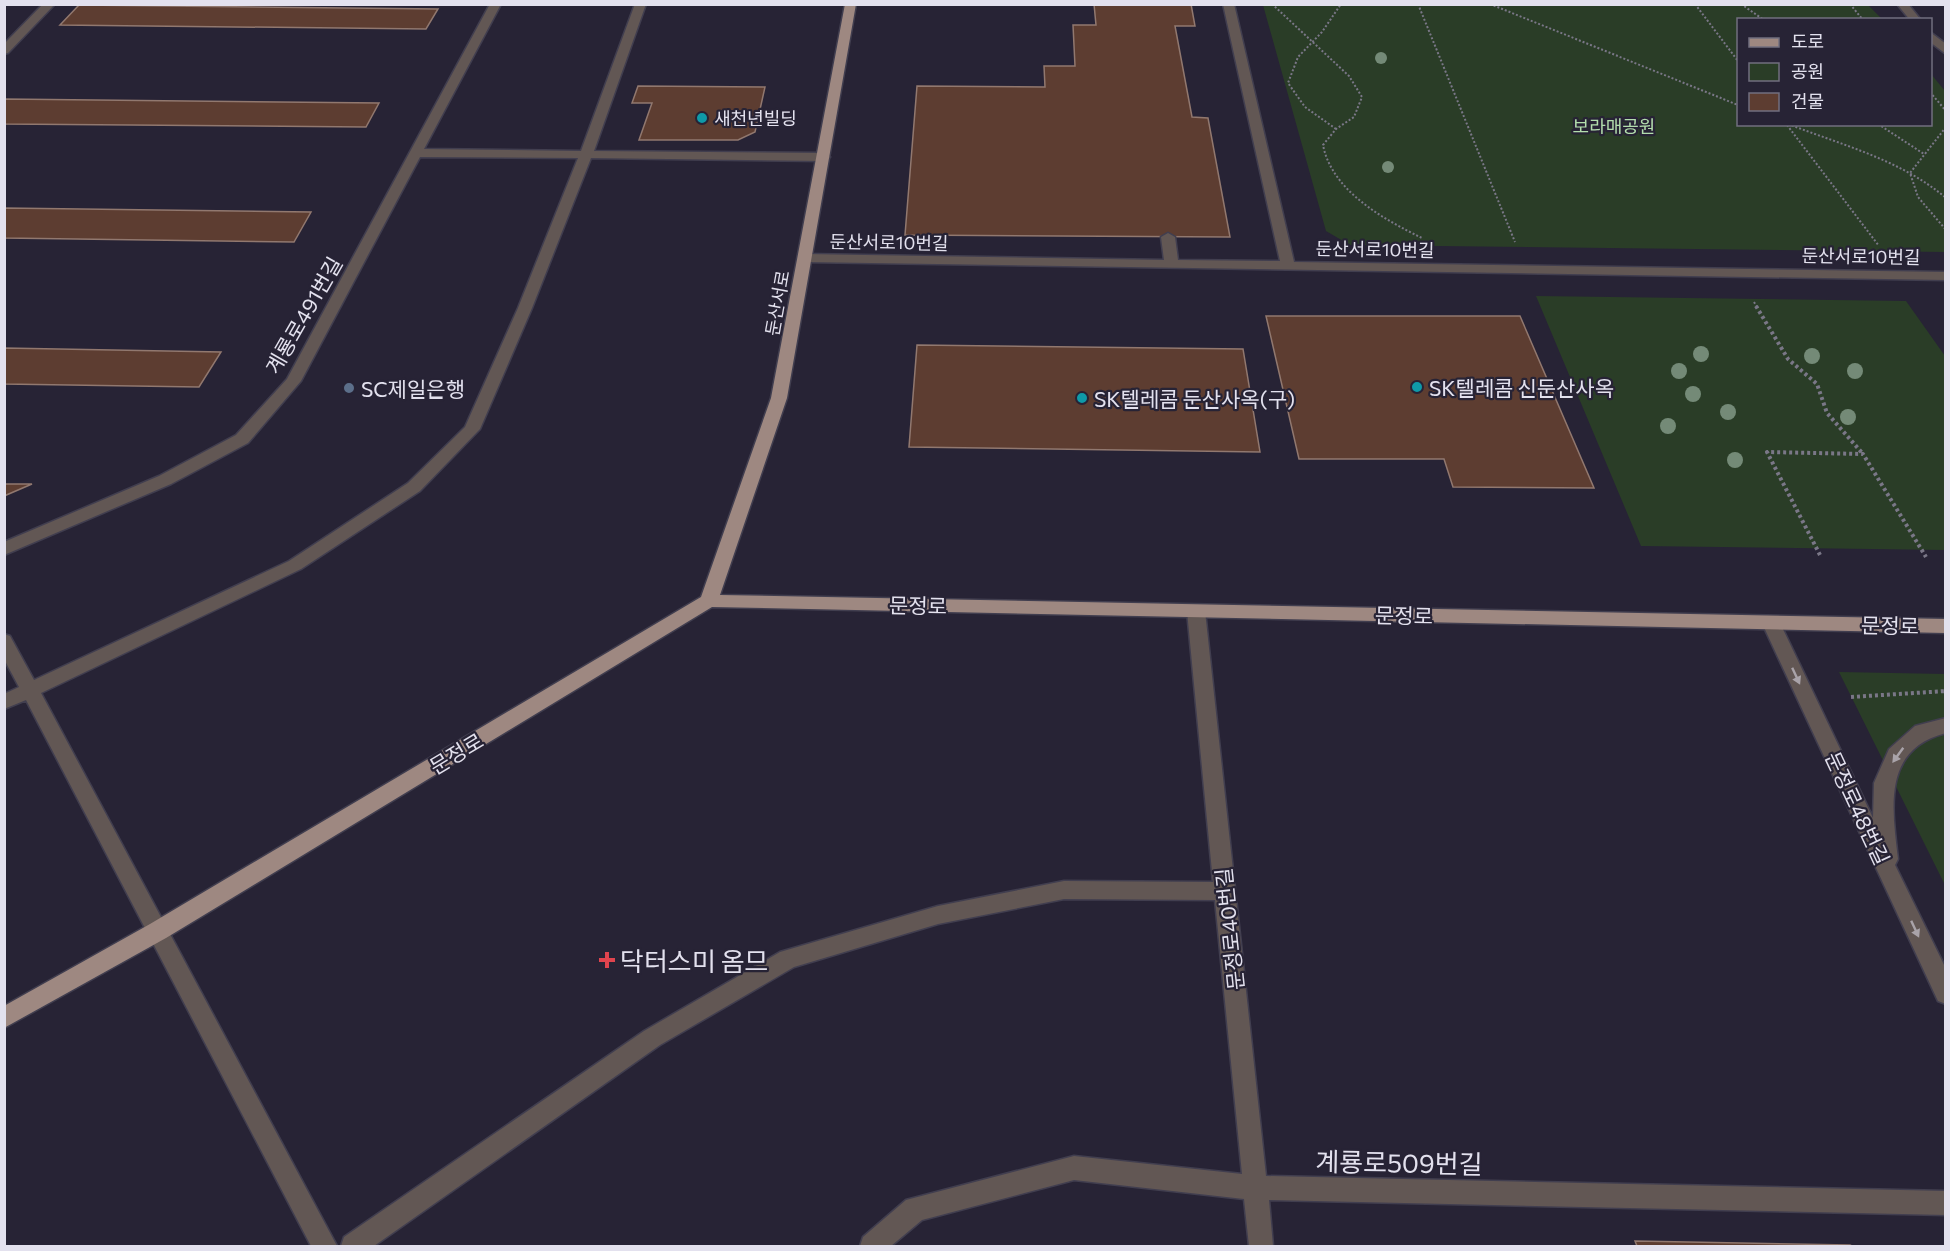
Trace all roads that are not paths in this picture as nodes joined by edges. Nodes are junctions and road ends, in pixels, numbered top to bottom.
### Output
1 (50, 4) edge
2 (496, 4) edge
3 (641, 4) edge
4 (851, 4) edge
5 (1228, 4) edge
6 (1902, 4) edge
7 (1914, 18) edge
8 (1932, 37) edge
9 (4, 51) edge
10 (1946, 51) edge
11 (416, 153) junction
12 (586, 155) junction
13 (824, 157) junction
14 (1168, 237) dead end
15 (805, 258) junction
16 (1172, 264) junction
17 (1288, 266) junction
18 (1946, 276) edge
19 (4, 549) edge
20 (709, 601) junction
21 (1196, 611) junction
22 (1771, 623) junction
23 (1946, 626) edge
24 (4, 641) edge
25 (31, 690) junction
26 (4, 702) edge
27 (1946, 726) edge
28 (1890, 876) junction
29 (1225, 891) junction
30 (158, 932) junction
31 (1946, 994) edge
32 (4, 1018) edge
33 (1255, 1188) junction
34 (1946, 1203) edge
35 (324, 1246) edge
36 (353, 1246) edge
37 (872, 1246) edge
38 (1261, 1246) edge

1 - 9 street
2 - 11 street, 계룡로491번길
3 - 12 street
4 - 13 main road, 둔산서로
5 - 17 street
6 - 7 street
8 - 10 street
11 - 12 street
11 - 19 street, 계룡로491번길
12 - 13 street
12 - 25 street
13 - 15 main road, 둔산서로
14 - 16 street
15 - 16 street, 둔산서로10번길
15 - 20 main road, 둔산서로
16 - 17 street, 둔산서로10번길
17 - 18 street, 둔산서로10번길
20 - 21 main road, 문정로
20 - 30 main road, 문정로
21 - 22 main road, 문정로
21 - 29 street, 문정로40번길
22 - 23 main road, 문정로
22 -> 28 street, 문정로48번길
24 - 25 street
25 - 26 street
25 - 30 street
27 -> 28 street
28 -> 31 street, 문정로48번길
29 - 33 street, 문정로40번길
29 - 36 street
30 - 32 main road, 문정로
30 - 35 street
33 - 34 street, 계룡로509번길
33 - 37 street, 계룡로509번길
33 - 38 street, 문정로40번길

